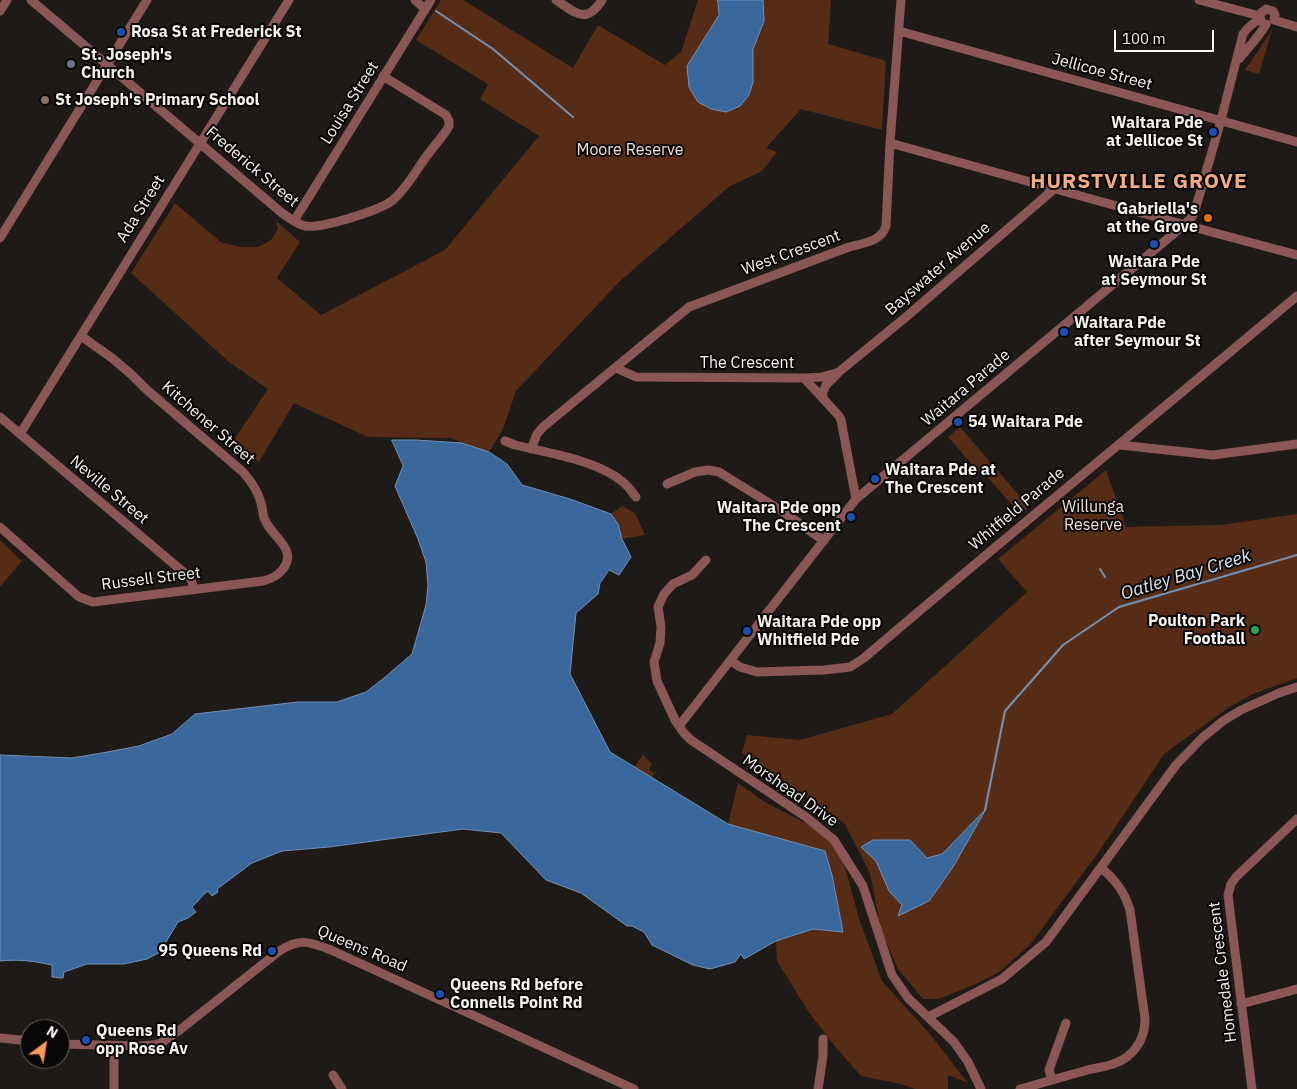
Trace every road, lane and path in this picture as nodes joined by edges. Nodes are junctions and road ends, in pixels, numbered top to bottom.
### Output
1 (7, 0) edge
2 (31, 0) edge
3 (147, 0) edge
4 (289, 0) edge
5 (415, 0) edge
6 (431, 0) edge
7 (556, 0) edge
8 (602, 0) edge
9 (901, 0) edge
10 (1199, 0) edge
11 (1273, 0) edge
12 (425, 9) junction
13 (0, 11) edge
14 (1243, 12) junction
15 (1265, 20) junction
16 (1297, 26) edge
17 (899, 31) junction
18 (1243, 34) junction
19 (1236, 62) junction
20 (108, 65) junction
21 (383, 76) junction
22 (1221, 120) junction
23 (1297, 142) edge
24 (200, 143) junction
25 (890, 143) junction
26 (1054, 189) junction
27 (294, 221) junction
28 (1184, 225) junction
29 (0, 238) edge
30 (1297, 255) edge
31 (1297, 296) edge
32 (81, 336) junction
33 (616, 368) junction
34 (840, 371) junction
35 (804, 378) junction
36 (823, 398) junction
37 (0, 417) edge
38 (20, 434) junction
39 (505, 440) dead end
40 (1297, 444) edge
41 (1120, 445) junction
42 (531, 449) junction
43 (667, 484) dead end
44 (636, 497) dead end
45 (856, 499) junction
46 (0, 527) edge
47 (824, 541) junction
48 (288, 554) joint
49 (706, 560) dead end
50 (194, 589) junction
51 (731, 662) junction
52 (1297, 688) edge
53 (679, 726) junction
54 (1297, 819) edge
55 (1101, 868) junction
56 (1297, 989) edge
57 (1241, 1004) junction
58 (928, 1017) junction
59 (1066, 1024) dead end
60 (0, 1038) edge
61 (823, 1039) dead end
62 (20, 1040) edge
63 (70, 1044) edge
64 (114, 1046) junction
65 (333, 1075) dead end
66 (1052, 1079) junction
67 (114, 1089) edge
68 (342, 1089) edge
69 (634, 1089) edge
70 (818, 1089) edge
71 (982, 1089) edge
72 (1020, 1089) edge
73 (1252, 1089) edge

1 - 13 street
2 - 20 street, Frederick Street
3 - 20 street
4 - 24 street, Ada Street
5 - 12 street
6 - 12 street, Louisa Street
7 - 8 street
9 - 17 street, West Crescent
10 - 14 street
11 - 15 street
12 - 21 street, Louisa Street
14 - 15 street
14 - 18 street, Waitara Parade
15 - 16 street
15 - 18 street
15 - 19 street, Waitara Parade
17 - 22 street, Jellicoe Street
17 - 25 street, West Crescent
18 - 19 street, Waitara Parade
19 - 22 street, Waitara Parade
20 - 24 street, Frederick Street
20 - 29 street
21 - 27 street, Louisa Street
21 - 27 street
22 - 23 street, Jellicoe Street
22 - 28 street, Waitara Parade
24 - 27 street, Frederick Street
24 - 32 street, Ada Street
25 - 26 street
25 - 33 street, West Crescent
26 - 28 street
26 - 34 street, Bayswater Avenue
28 - 30 street
28 - 45 street, Waitara Parade
31 - 41 street, Whitfield Parade
32 - 38 street, Ada Street
32 - 48 street, Kitchener Street
33 - 35 street, The Crescent
33 - 42 street, West Crescent
34 - 35 street, Bayswater Avenue
34 - 36 street, Bayswater Avenue
35 - 36 street, The Crescent
36 - 45 street, The Crescent
37 - 38 street, Neville Street
38 - 50 street, Neville Street
39 - 42 street
40 - 41 street
41 - 51 street, Whitfield Parade
42 - 44 street
43 - 47 street
45 - 47 street, Waitara Parade
46 - 50 street, Russell Street
47 - 51 street, Waitara Parade
48 - 50 street, Russell Street
49 - 53 street, Morshead Drive
51 - 53 street, Waitara Parade
52 - 55 street
53 - 58 street, Morshead Drive
54 - 57 street, Homedale Crescent
55 - 58 street
55 - 66 street
56 - 57 street
57 - 73 street, Homedale Crescent
58 - 71 street, Morshead Drive
59 - 66 street
60 - 62 street
61 - 70 street
63 - 64 street, Queens Road
64 - 67 street
64 - 69 street, Queens Road
65 - 68 street
66 - 72 street

